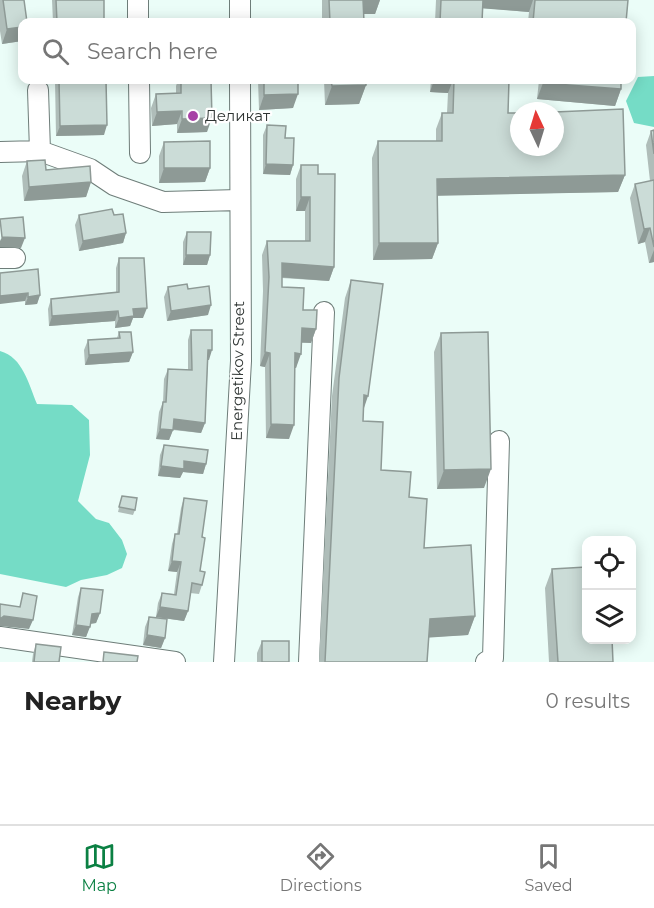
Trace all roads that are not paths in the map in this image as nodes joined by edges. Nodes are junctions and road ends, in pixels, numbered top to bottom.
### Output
1 (138, 0) edge
2 (240, 0) edge
3 (138, 18) edge
4 (240, 18) edge
5 (139, 84) edge
6 (240, 84) edge
7 (38, 90) dead end
8 (40, 151) junction
9 (0, 152) edge
10 (140, 153) dead end
11 (239, 200) junction
12 (324, 312) dead end
13 (499, 441) dead end
14 (0, 637) edge
15 (174, 662) edge
16 (224, 662) edge
17 (309, 662) edge
18 (486, 662) edge

1 - 3 street
2 - 4 street
5 - 10 street
6 - 11 street, Energetikov Street
7 - 8 street
8 - 9 street
8 - 11 street
11 - 16 street, Energetikov Street
12 - 17 street
13 - 18 street
14 - 15 street

